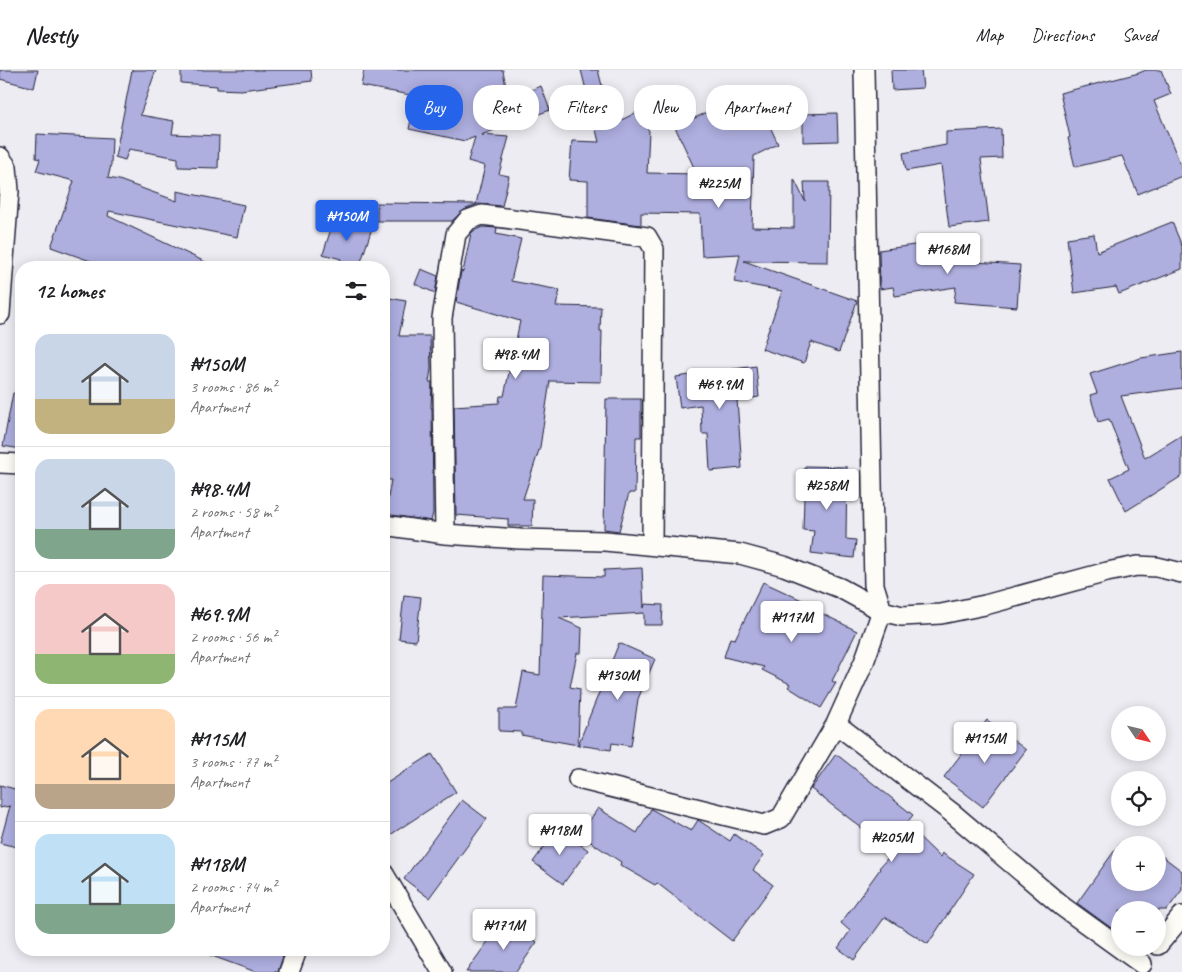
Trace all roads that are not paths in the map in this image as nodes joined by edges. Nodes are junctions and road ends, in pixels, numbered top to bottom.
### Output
1 (864, 70) edge
2 (0, 156) edge
3 (0, 314) edge
4 (0, 463) edge
5 (15, 464) edge
6 (390, 525) edge
7 (445, 534) junction
8 (652, 545) junction
9 (1182, 573) edge
10 (882, 611) junction
11 (836, 724) junction
12 (578, 779) dead end
13 (390, 884) edge
14 (1182, 916) edge
15 (1166, 934) edge
16 (295, 956) edge
17 (1149, 956) edge
18 (1140, 968) edge
19 (289, 972) edge
20 (442, 972) edge

1 - 10 street
2 - 3 street
4 - 5 street
6 - 7 street
7 - 8 street
7 - 8 street
8 - 10 street
9 - 10 street
10 - 11 street
11 - 12 street
11 - 18 street
13 - 20 street
14 - 15 street
16 - 19 street
17 - 18 street

